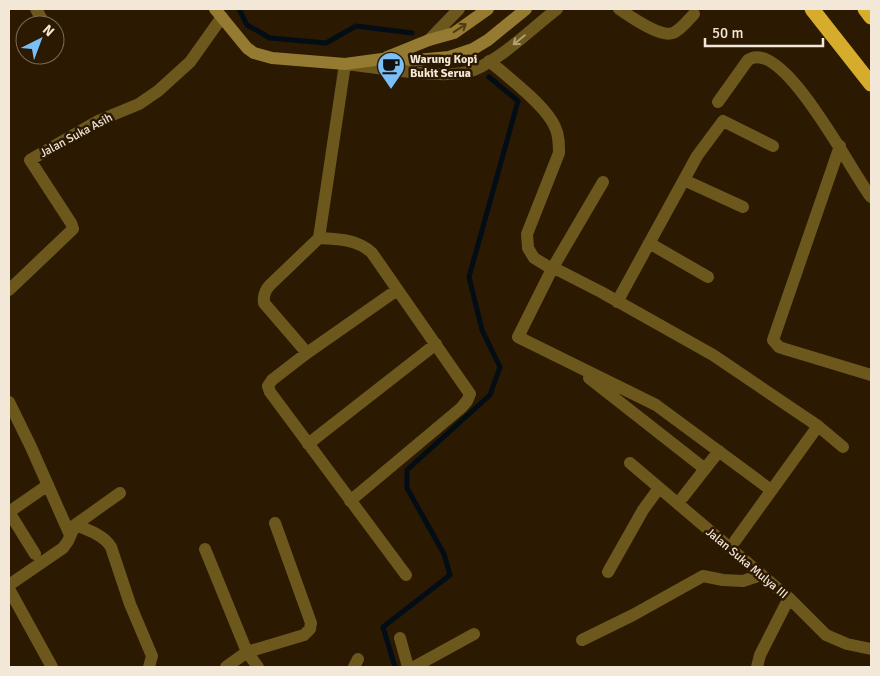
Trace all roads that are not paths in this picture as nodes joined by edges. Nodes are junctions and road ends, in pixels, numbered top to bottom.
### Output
1 (459, 9) edge
2 (488, 9) edge
3 (526, 9) edge
4 (557, 9) edge
5 (619, 9) edge
6 (812, 9) edge
7 (864, 9) edge
8 (219, 13) edge
9 (694, 14) dead end
10 (871, 17) edge
11 (428, 40) junction
12 (382, 59) junction
13 (489, 61) junction
14 (344, 64) junction
15 (871, 84) edge
16 (718, 102) dead end
17 (773, 146) dead end
18 (840, 146) junction
19 (684, 180) junction
20 (603, 182) dead end
21 (871, 197) edge
22 (743, 207) dead end
23 (319, 238) junction
24 (649, 243) junction
25 (552, 269) junction
26 (708, 277) dead end
27 (9, 290) edge
28 (397, 290) junction
29 (617, 302) junction
30 (436, 344) junction
31 (307, 353) junction
32 (568, 362) junction
33 (871, 376) edge
34 (9, 402) edge
35 (818, 426) junction
36 (308, 444) junction
37 (843, 447) dead end
38 (719, 452) junction
39 (630, 463) dead end
40 (705, 469) junction
41 (48, 485) junction
42 (659, 488) junction
43 (772, 490) junction
44 (120, 493) dead end
45 (683, 497) dead end
46 (350, 500) junction
47 (9, 512) edge
48 (275, 523) dead end
49 (72, 530) junction
50 (735, 541) dead end
51 (205, 549) dead end
52 (34, 554) dead end
53 (608, 572) dead end
54 (406, 575) dead end
55 (761, 575) junction
56 (9, 585) edge
57 (9, 589) edge
58 (788, 598) junction
59 (474, 634) dead end
60 (400, 638) dead end
61 (582, 640) dead end
62 (871, 650) edge
63 (247, 652) junction
64 (52, 667) edge
65 (149, 667) edge
66 (226, 667) edge
67 (258, 667) edge
68 (408, 667) edge
69 (414, 667) edge
70 (757, 667) edge

1 - 11 street
11 -> 2 main road
3 - 12 main road
4 -> 13 street
5 - 9 street
6 - 15 highway
7 - 10 highway
8 - 14 main road
8 - 27 street, Jalan Suka Asih
11 - 12 main road
12 - 14 main road
13 - 14 street
13 - 25 street
14 - 23 street
16 - 18 street
17 - 19 street
18 - 21 street
18 - 33 street
19 - 22 street
19 - 24 street
20 - 25 street
23 - 28 street
23 - 31 street
24 - 26 street
24 - 29 street
25 - 29 street
25 - 32 street
28 - 30 street
28 - 31 street
29 - 35 street
30 - 36 street
30 - 46 street
31 - 36 street
32 - 38 street
32 - 40 street
34 - 41 street
35 - 37 street
35 - 43 street
36 - 46 street
38 - 40 street
38 - 43 street
39 - 42 street, Jalan Suka Mulya III
40 - 45 street
41 - 47 street
41 - 49 street
42 - 53 street
42 - 55 street, Jalan Suka Mulya III
43 - 50 street
44 - 49 street
46 - 54 street
47 - 52 street
48 - 63 street
49 - 56 street
49 - 65 street
51 - 63 street
55 - 58 street, Jalan Suka Mulya III
55 - 61 street
57 - 64 street
58 - 62 street, Jalan Suka Mulya III
58 - 70 street
59 - 69 street
60 - 68 street
63 - 66 street
63 - 67 street

